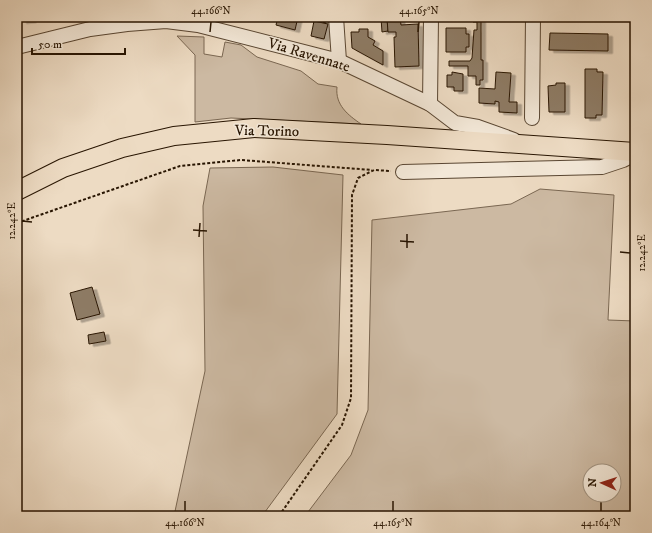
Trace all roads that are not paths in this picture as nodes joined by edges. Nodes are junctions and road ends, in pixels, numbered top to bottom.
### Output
1 (336, 17) edge
2 (431, 17) edge
3 (533, 17) edge
4 (17, 47) edge
5 (338, 61) junction
6 (430, 104) junction
7 (532, 118) dead end
8 (526, 144) junction
9 (635, 153) edge
10 (403, 172) road end
11 (17, 190) edge

1 - 5 street
2 - 6 street
3 - 7 street
4 - 5 street, Via Ravennate
5 - 6 street, Via Ravennate
6 - 8 street, Via Ravennate
8 - 9 main road, Via Ravennate
8 - 11 main road, Via Torino
9 - 10 street

